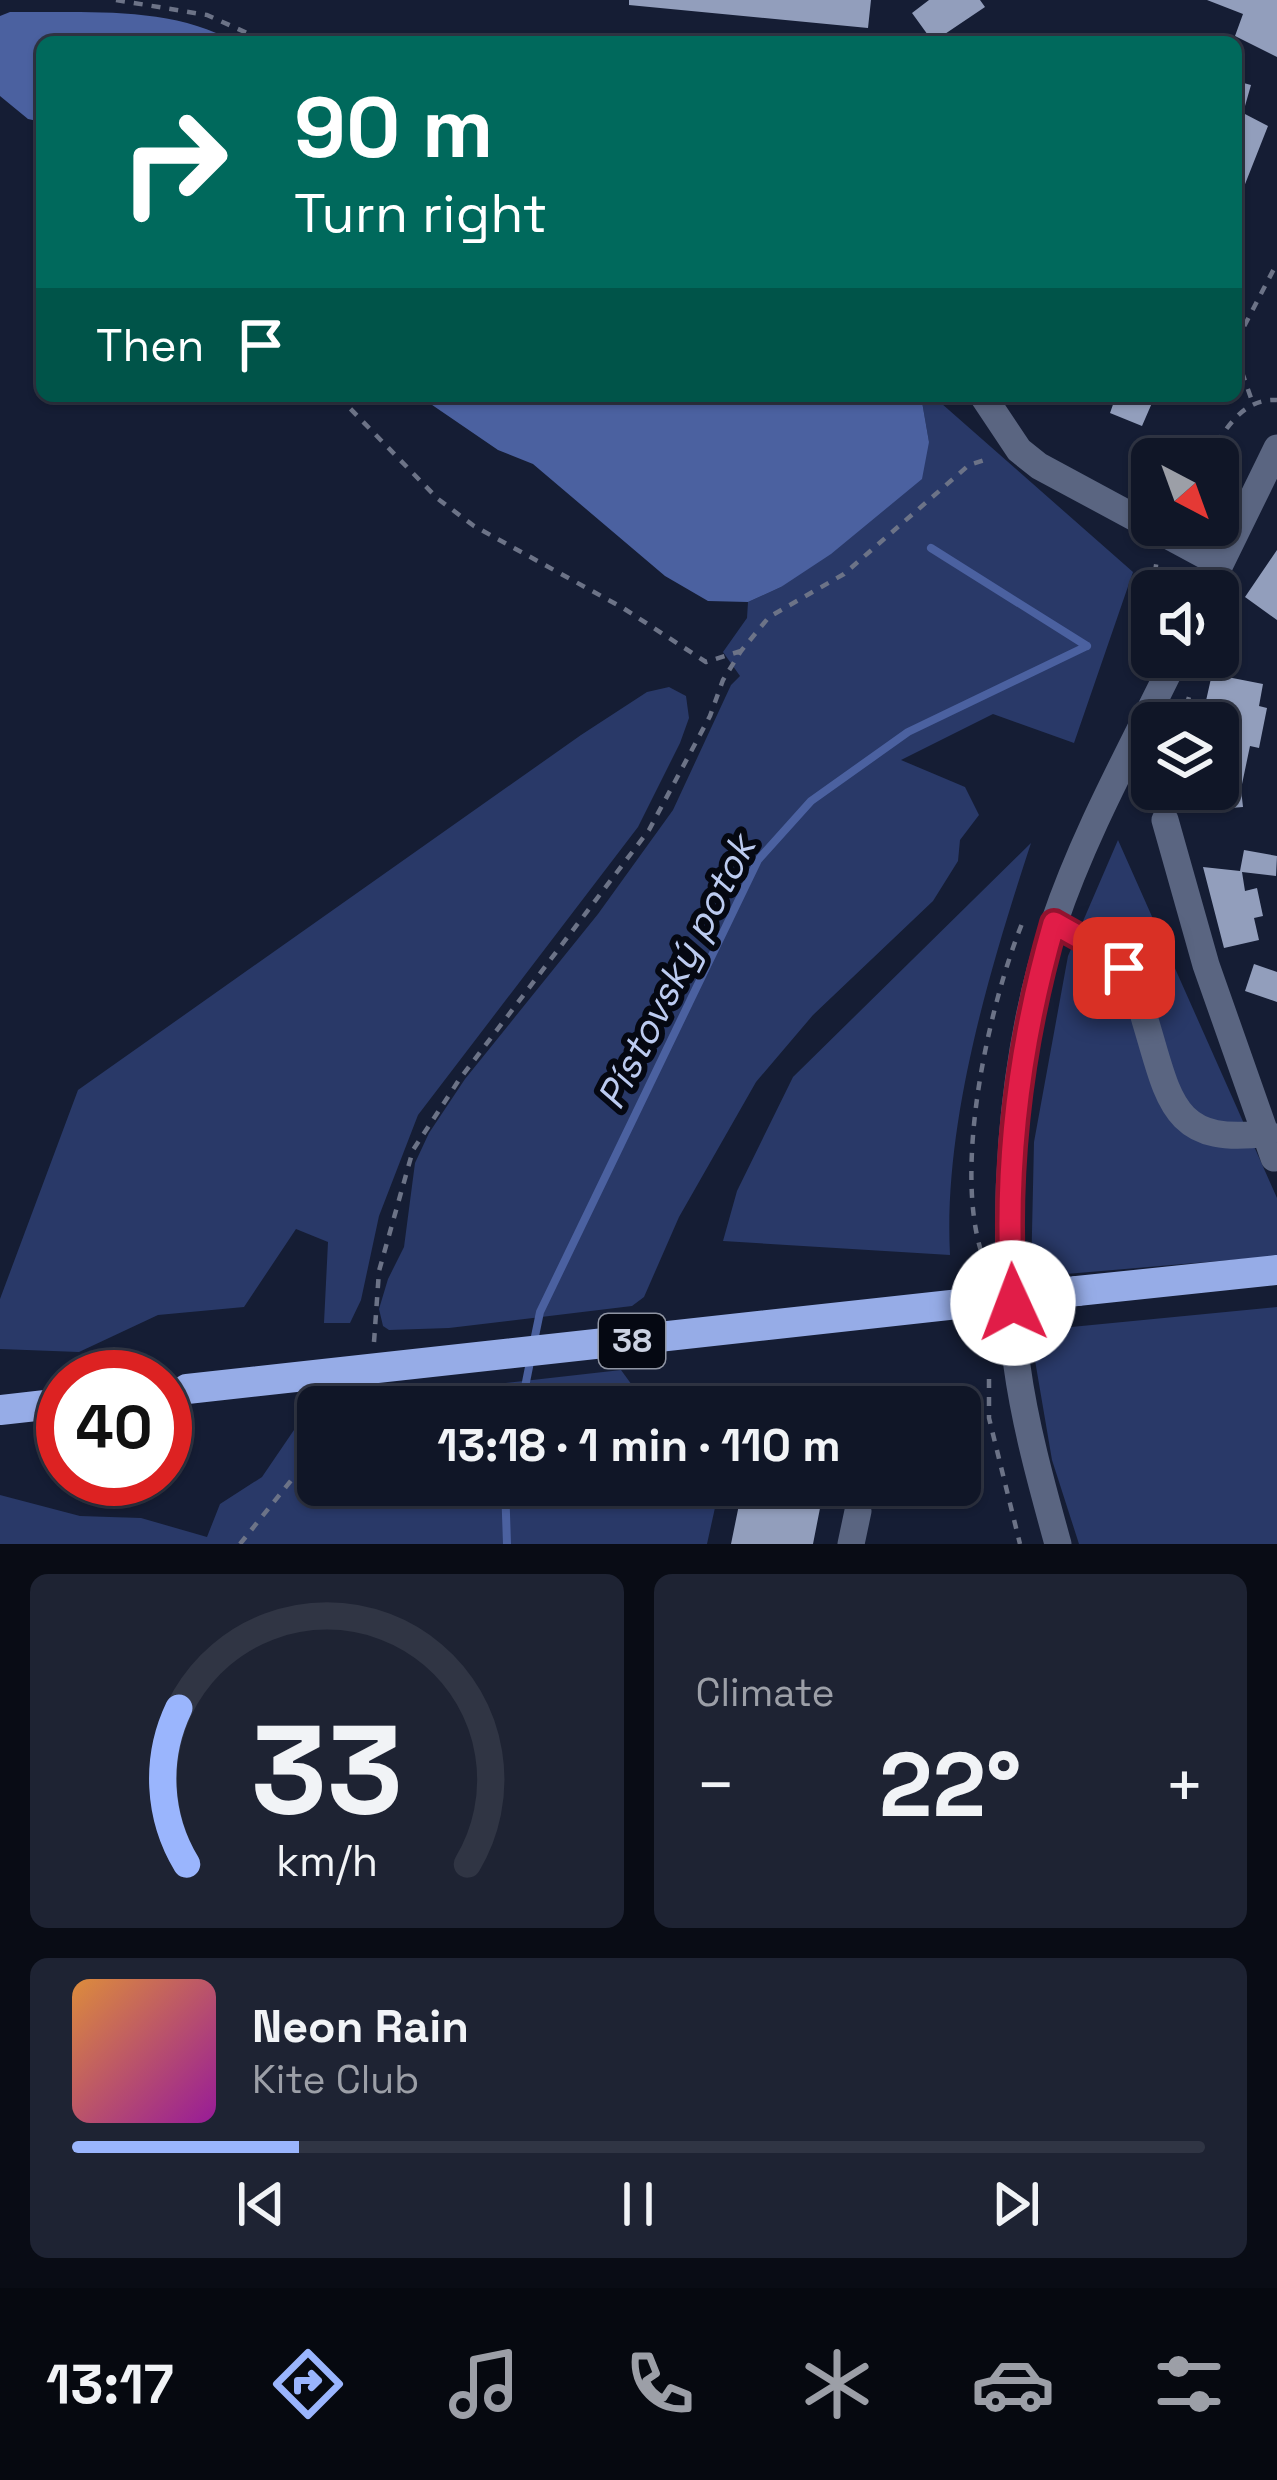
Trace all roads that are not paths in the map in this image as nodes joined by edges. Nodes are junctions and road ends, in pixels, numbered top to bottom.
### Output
1 (987, 402) edge
2 (1277, 448) edge
3 (1268, 490) edge
4 (1219, 563) junction
5 (1216, 570) edge
6 (1166, 678) edge
7 (1165, 820) dead end
8 (1054, 923) junction
9 (1271, 1146) edge
10 (1277, 1270) edge
11 (192, 1388) edge
12 (36, 1406) edge
13 (0, 1410) edge
14 (858, 1511) dead end
15 (851, 1544) edge
16 (1058, 1544) edge

1 - 4 street
2 - 3 street
3 - 4 street
4 - 5 street
6 - 8 street
7 - 9 street
8 - 9 street
8 - 16 street
10 - 11 main road, 38, bridge
12 - 13 main road
14 - 15 street

